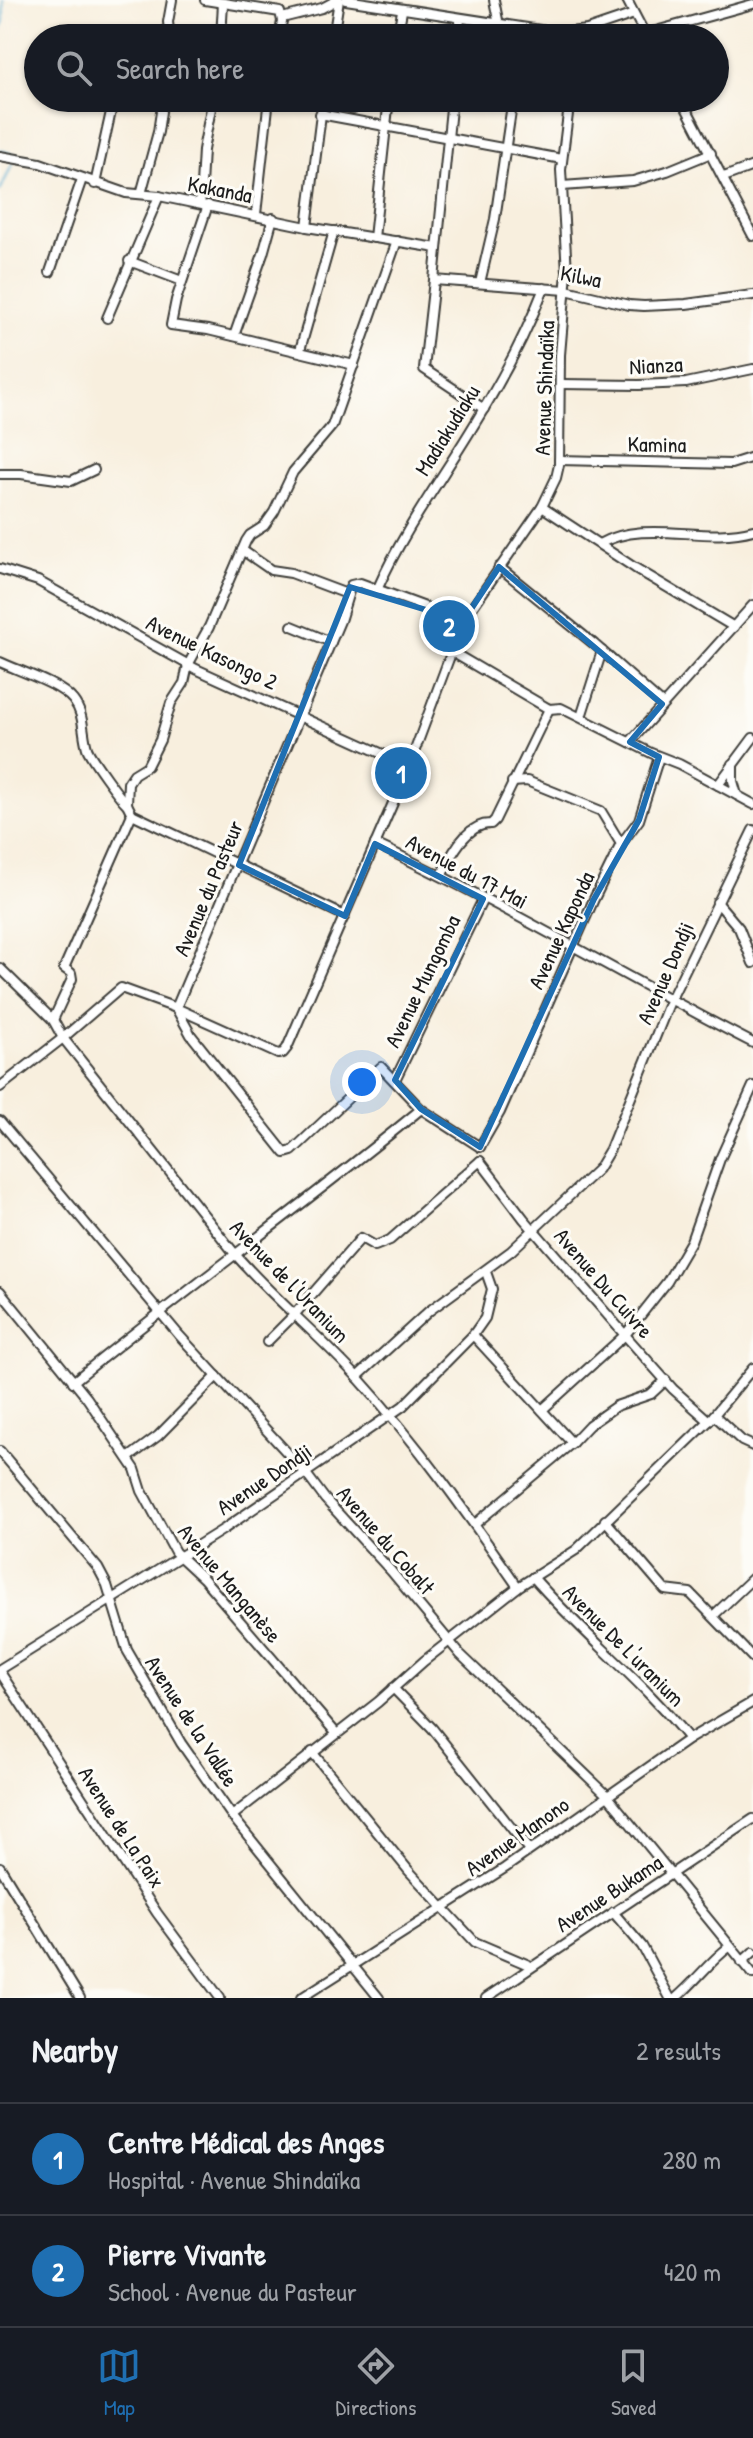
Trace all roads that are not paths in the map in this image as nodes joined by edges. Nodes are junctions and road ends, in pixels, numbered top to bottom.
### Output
1 (172, 0) edge
2 (205, 0) edge
3 (338, 0) edge
4 (346, 0) edge
5 (494, 0) edge
6 (627, 0) edge
7 (223, 3) junction
8 (753, 4) edge
9 (402, 11) junction
10 (634, 14) junction
11 (282, 18) junction
12 (460, 19) junction
13 (168, 24) edge
14 (222, 24) edge
15 (281, 24) edge
16 (335, 24) edge
17 (400, 24) edge
18 (459, 24) edge
19 (492, 24) edge
20 (499, 24) edge
21 (607, 24) edge
22 (639, 24) edge
23 (686, 24) edge
24 (111, 112) edge
25 (161, 112) edge
26 (210, 112) edge
27 (267, 112) edge
28 (388, 112) edge
29 (451, 112) edge
30 (511, 112) edge
31 (568, 112) edge
32 (689, 112) edge
33 (320, 114) joint
34 (386, 126) junction
35 (448, 137) junction
36 (506, 148) junction
37 (711, 153) junction
38 (5, 157) edge
39 (562, 159) junction
40 (753, 166) edge
41 (724, 177) junction
42 (82, 179) junction
43 (95, 184) junction
44 (562, 186) junction
45 (141, 194) junction
46 (159, 196) junction
47 (204, 204) junction
48 (256, 214) junction
49 (273, 218) junction
50 (307, 227) junction
51 (334, 231) junction
52 (753, 236) edge
53 (374, 238) junction
54 (397, 241) junction
55 (437, 248) junction
56 (129, 261) junction
57 (50, 272) dead end
58 (434, 280) junction
59 (182, 281) junction
60 (480, 283) junction
61 (544, 288) junction
62 (566, 290) junction
63 (753, 295) edge
64 (107, 318) dead end
65 (234, 336) junction
66 (300, 350) junction
67 (354, 365) junction
68 (753, 369) edge
69 (560, 384) junction
70 (484, 409) junction
71 (753, 457) edge
72 (559, 460) junction
73 (94, 470) dead end
74 (0, 474) edge
75 (542, 507) junction
76 (753, 530) edge
77 (599, 544) junction
78 (242, 550) junction
79 (499, 567) junction
80 (0, 569) edge
81 (377, 590) junction
82 (347, 594) junction
83 (753, 605) edge
84 (463, 621) junction
85 (292, 626) dead end
86 (734, 627) junction
87 (331, 642) junction
88 (602, 651) junction
89 (452, 652) junction
90 (0, 662) edge
91 (188, 665) junction
92 (662, 704) junction
93 (549, 709) junction
94 (299, 716) junction
95 (581, 717) junction
96 (753, 738) edge
97 (630, 742) junction
98 (659, 757) junction
99 (733, 762) junction
100 (409, 766) junction
101 (512, 782) junction
102 (718, 785) junction
103 (737, 795) junction
104 (127, 804) junction
105 (753, 804) edge
106 (132, 814) junction
107 (753, 830) edge
108 (375, 844) junction
109 (621, 844) junction
110 (239, 865) junction
111 (442, 875) junction
112 (483, 899) junction
113 (717, 902) junction
114 (345, 916) junction
115 (575, 946) junction
116 (753, 963) edge
117 (0, 968) edge
118 (670, 1001) junction
119 (176, 1008) junction
120 (53, 1020) junction
121 (63, 1038) junction
122 (753, 1043) edge
123 (395, 1080) junction
124 (753, 1086) edge
125 (0, 1087) edge
126 (421, 1109) junction
127 (0, 1121) edge
128 (480, 1147) junction
129 (480, 1161) junction
130 (534, 1231) junction
131 (235, 1254) junction
132 (486, 1272) junction
133 (0, 1291) edge
134 (159, 1311) junction
135 (294, 1315) junction
136 (473, 1335) junction
137 (625, 1335) junction
138 (267, 1342) dead end
139 (753, 1368) edge
140 (217, 1376) junction
141 (357, 1377) junction
142 (666, 1380) junction
143 (73, 1382) junction
144 (542, 1410) junction
145 (390, 1415) junction
146 (711, 1418) junction
147 (572, 1443) junction
148 (753, 1446) edge
149 (0, 1451) edge
150 (128, 1458) junction
151 (304, 1471) junction
152 (605, 1520) junction
153 (475, 1524) junction
154 (178, 1555) junction
155 (533, 1577) junction
156 (753, 1578) edge
157 (518, 1587) junction
158 (111, 1598) junction
159 (713, 1616) junction
160 (450, 1641) junction
161 (753, 1658) edge
162 (0, 1670) edge
163 (393, 1688) junction
164 (753, 1702) edge
165 (336, 1733) junction
166 (689, 1739) junction
167 (312, 1752) junction
168 (607, 1795) junction
169 (232, 1816) junction
170 (753, 1819) edge
171 (529, 1850) junction
172 (0, 1867) edge
173 (671, 1875) junction
174 (444, 1907) junction
175 (613, 1912) junction
176 (729, 1947) junction
177 (753, 1952) edge
178 (742, 1962) junction
179 (531, 1966) junction
180 (353, 1967) junction
181 (753, 1974) edge
182 (80, 1998) edge
183 (220, 1998) edge
184 (301, 1998) edge
185 (379, 1998) edge
186 (486, 1998) edge
187 (673, 1998) edge

1 - 13 street
2 - 7 street
3 - 11 street
3 - 16 street
4 - 9 street
5 - 20 street
6 - 10 street
7 - 11 street
7 - 14 street
8 - 23 street
9 - 12 street
9 - 17 street
10 - 21 street
10 - 22 street
11 - 15 street
12 - 18 street
12 - 19 street
24 - 43 street
25 - 45 street
26 - 47 street
27 - 48 street
28 - 34 street
29 - 35 street
30 - 36 street
31 - 39 street, Avenue Shindaïka
32 - 37 street
33 - 34 street
33 - 50 street
34 - 35 street
34 - 53 street
35 - 36 street
35 - 55 street
36 - 39 street
36 - 60 street
37 - 41 street
37 - 44 street
38 - 42 street, Kakanda
39 - 44 street, Avenue Shindaïka
40 - 41 street
41 - 52 street
42 - 43 street, Kakanda
42 - 57 street
43 - 45 street, Kakanda
44 - 62 street, Avenue Shindaïka
45 - 46 street, Kakanda
46 - 47 street, Kakanda
46 - 56 street
47 - 48 street, Kakanda
47 - 59 street
48 - 49 street, Kakanda
49 - 50 street, Kakanda
49 - 65 street
50 - 51 street, Kakanda
51 - 53 street, Kakanda
51 - 66 street
53 - 54 street, Kakanda
54 - 55 street, Kakanda
54 - 67 street
55 - 58 street
56 - 59 street
56 - 64 street
58 - 60 street, Kilwa
58 - 70 street
59 - 65 street
60 - 61 street, Kilwa
61 - 62 street, Kilwa
61 - 70 street, Madiakudiaku
62 - 63 street, Kilwa
62 - 69 street, Avenue Shindaïka
65 - 66 street
66 - 67 street
67 - 78 street
68 - 69 street, Nianza
69 - 72 street, Avenue Shindaïka
70 - 81 street, Madiakudiaku
71 - 72 street, Kamina
72 - 75 street, Avenue Shindaïka
73 - 74 street
75 - 77 street
75 - 79 street, Avenue Shindaïka
76 - 77 street
77 - 86 street
78 - 82 street
78 - 91 street
79 - 84 street, Avenue Shindaïka
79 - 88 street
80 - 91 street, Avenue Kasongo 2
81 - 82 street
81 - 84 street
82 - 87 street, Avenue du Pasteur
83 - 86 street
84 - 89 street, Avenue Shindaïka
85 - 87 street
86 - 92 street
87 - 94 street, Avenue du Pasteur
88 - 92 street
88 - 95 street
89 - 93 street
89 - 100 street, Avenue Shindaïka
90 - 104 street
91 - 94 street, Avenue Kasongo 2
91 - 104 street
92 - 97 street
93 - 95 street
93 - 101 street
94 - 100 street, Avenue Kasongo 2
94 - 110 street, Avenue du Pasteur
95 - 97 street
96 - 99 street
97 - 98 street
98 - 102 street
98 - 109 street, Avenue Kaponda
99 - 102 street
99 - 103 street
100 - 108 street, Avenue Shindaïka
101 - 109 street
101 - 111 street
102 - 103 street
103 - 105 street
104 - 106 street
106 - 110 street
106 - 120 street
107 - 113 street, Avenue Dondji
108 - 111 street, Avenue du 17 Mai
108 - 114 street, Avenue Shindaïka
109 - 115 street, Avenue Kaponda
110 - 114 street
110 - 119 street, Avenue du Pasteur
111 - 112 street, Avenue du 17 Mai
112 - 115 street, Avenue du 17 Mai
112 - 123 street, Avenue Mungomba
113 - 116 street
113 - 118 street, Avenue Dondji
114 - 119 street, Avenue Shindaïka
115 - 118 street, Avenue du 17 Mai
115 - 128 street, Avenue Kaponda
117 - 120 street, Avenue de l'Uranium
118 - 122 street, Avenue du 17 Mai
118 - 130 street, Avenue Dondji
119 - 121 street
119 - 123 street
120 - 121 street, Avenue de l'Uranium
121 - 125 street
121 - 131 street, Avenue de l'Uranium
123 - 126 street
124 - 137 street
126 - 128 street
126 - 131 street
127 - 134 street, Avenue du Cobalt
128 - 129 street
129 - 130 street, Avenue Du Cuivre
129 - 135 street
130 - 132 street, Avenue Dondji
130 - 137 street, Avenue Du Cuivre
131 - 134 street
131 - 135 street, Avenue de l'Uranium
132 - 136 street, Avenue Dondji
132 - 141 street, Avenue Dondji
133 - 143 street, Avenue Manganèse
134 - 140 street, Avenue du Cobalt
134 - 143 street
135 - 138 street
135 - 141 street, Avenue de l'Uranium
136 - 144 street
136 - 145 street, Avenue Dondji
137 - 142 street, Avenue Du Cuivre
137 - 144 street
139 - 146 street
140 - 150 street
140 - 151 street, Avenue du Cobalt
141 - 145 street, Avenue de l'Uranium
142 - 146 street, Avenue Du Cuivre
142 - 147 street
143 - 150 street, Avenue Manganèse
144 - 147 street
145 - 151 street, Avenue Dondji
145 - 153 street, Avenue de l'Uranium
146 - 148 street, Avenue Du Cuivre
146 - 152 street
147 - 153 street
149 - 158 street, Avenue de la Vallée
150 - 154 street, Avenue Manganèse
151 - 154 street, Avenue Dondji
151 - 160 street, Avenue du Cobalt
152 - 155 street
152 - 159 street
153 - 157 street, Avenue de l'Uranium
154 - 158 street, Avenue Dondji
154 - 165 street, Avenue Manganèse
155 - 157 street
155 - 166 street, Avenue De L'uranium
156 - 159 street
157 - 160 street
158 - 162 street, Avenue Dondji
158 - 169 street, Avenue de la Vallée
159 - 161 street
160 - 163 street
160 - 168 street, Avenue du Cobalt
162 - 183 street, Avenue de La Paix
163 - 165 street
163 - 171 street
164 - 166 street, Avenue Manono
165 - 167 street
166 - 168 street, Avenue Manono
167 - 169 street
167 - 174 street
168 - 171 street, Avenue Manono
168 - 173 street, Avenue du Cobalt
169 - 180 street, Avenue de la Vallée
170 - 173 street, Avenue Bukama
171 - 174 street, Avenue Manono
172 - 182 street
173 - 175 street, Avenue Bukama
173 - 176 street, Avenue du Cobalt
174 - 179 street
174 - 180 street, Avenue Manono
175 - 179 street, Avenue Bukama
175 - 187 street
176 - 178 street, Avenue du Cobalt
176 - 187 street
177 - 178 street
178 - 181 street, Avenue du Cobalt
179 - 186 street, Avenue Bukama
180 - 184 street, Avenue Manono
180 - 185 street, Avenue de la Vallée

